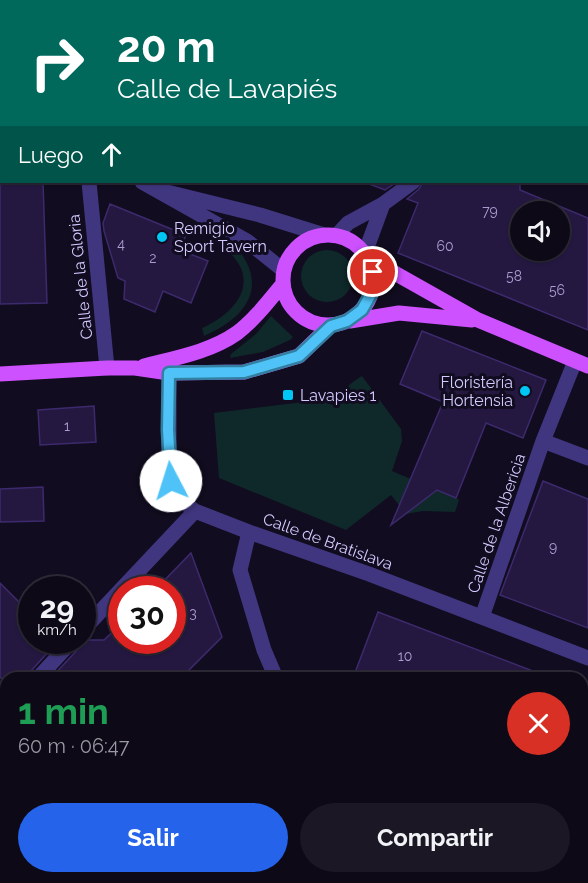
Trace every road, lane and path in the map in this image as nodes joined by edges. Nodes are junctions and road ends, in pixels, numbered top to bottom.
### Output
1 (88, 183) edge
2 (144, 183) edge
3 (412, 183) edge
4 (159, 190) junction
5 (383, 204) junction
6 (330, 235) junction
7 (366, 256) junction
8 (283, 278) junction
9 (478, 320) junction
10 (347, 321) junction
11 (331, 326) junction
12 (582, 364) edge
13 (107, 368) junction
14 (135, 368) junction
15 (169, 373) junction
16 (0, 374) edge
17 (543, 441) junction
18 (588, 458) edge
19 (195, 511) junction
20 (249, 532) junction
21 (96, 615) edge
22 (482, 617) junction
23 (60, 654) edge
24 (588, 658) edge
25 (44, 672) edge
26 (273, 672) edge

1 - 13 street, Calle de la Gloria
2 - 4 street
3 - 5 street
4 - 6 street
4 - 8 street
5 - 6 street
5 - 7 street
6 - 7 main road
6 - 8 main road
7 - 9 main road, Calle de la Albericia
7 - 10 main road
8 - 11 main road
8 - 14 main road
9 - 10 main road, Calle de la Albericia
9 - 12 main road, Calle de la Albericia
10 - 11 main road
11 - 15 main road
12 - 17 street, Calle de la Albericia
13 - 14 main road
13 - 16 main road
14 - 15 main road
15 - 19 street, Calle de Bratislava
17 - 18 street, Calle de la Albericia
17 - 22 street, Calle de la Albericia
19 - 20 street, Calle de Bratislava
19 - 21 street
20 - 22 street, Calle de Bratislava
20 - 26 street
22 - 24 street, Calle de Bratislava
23 - 25 street

